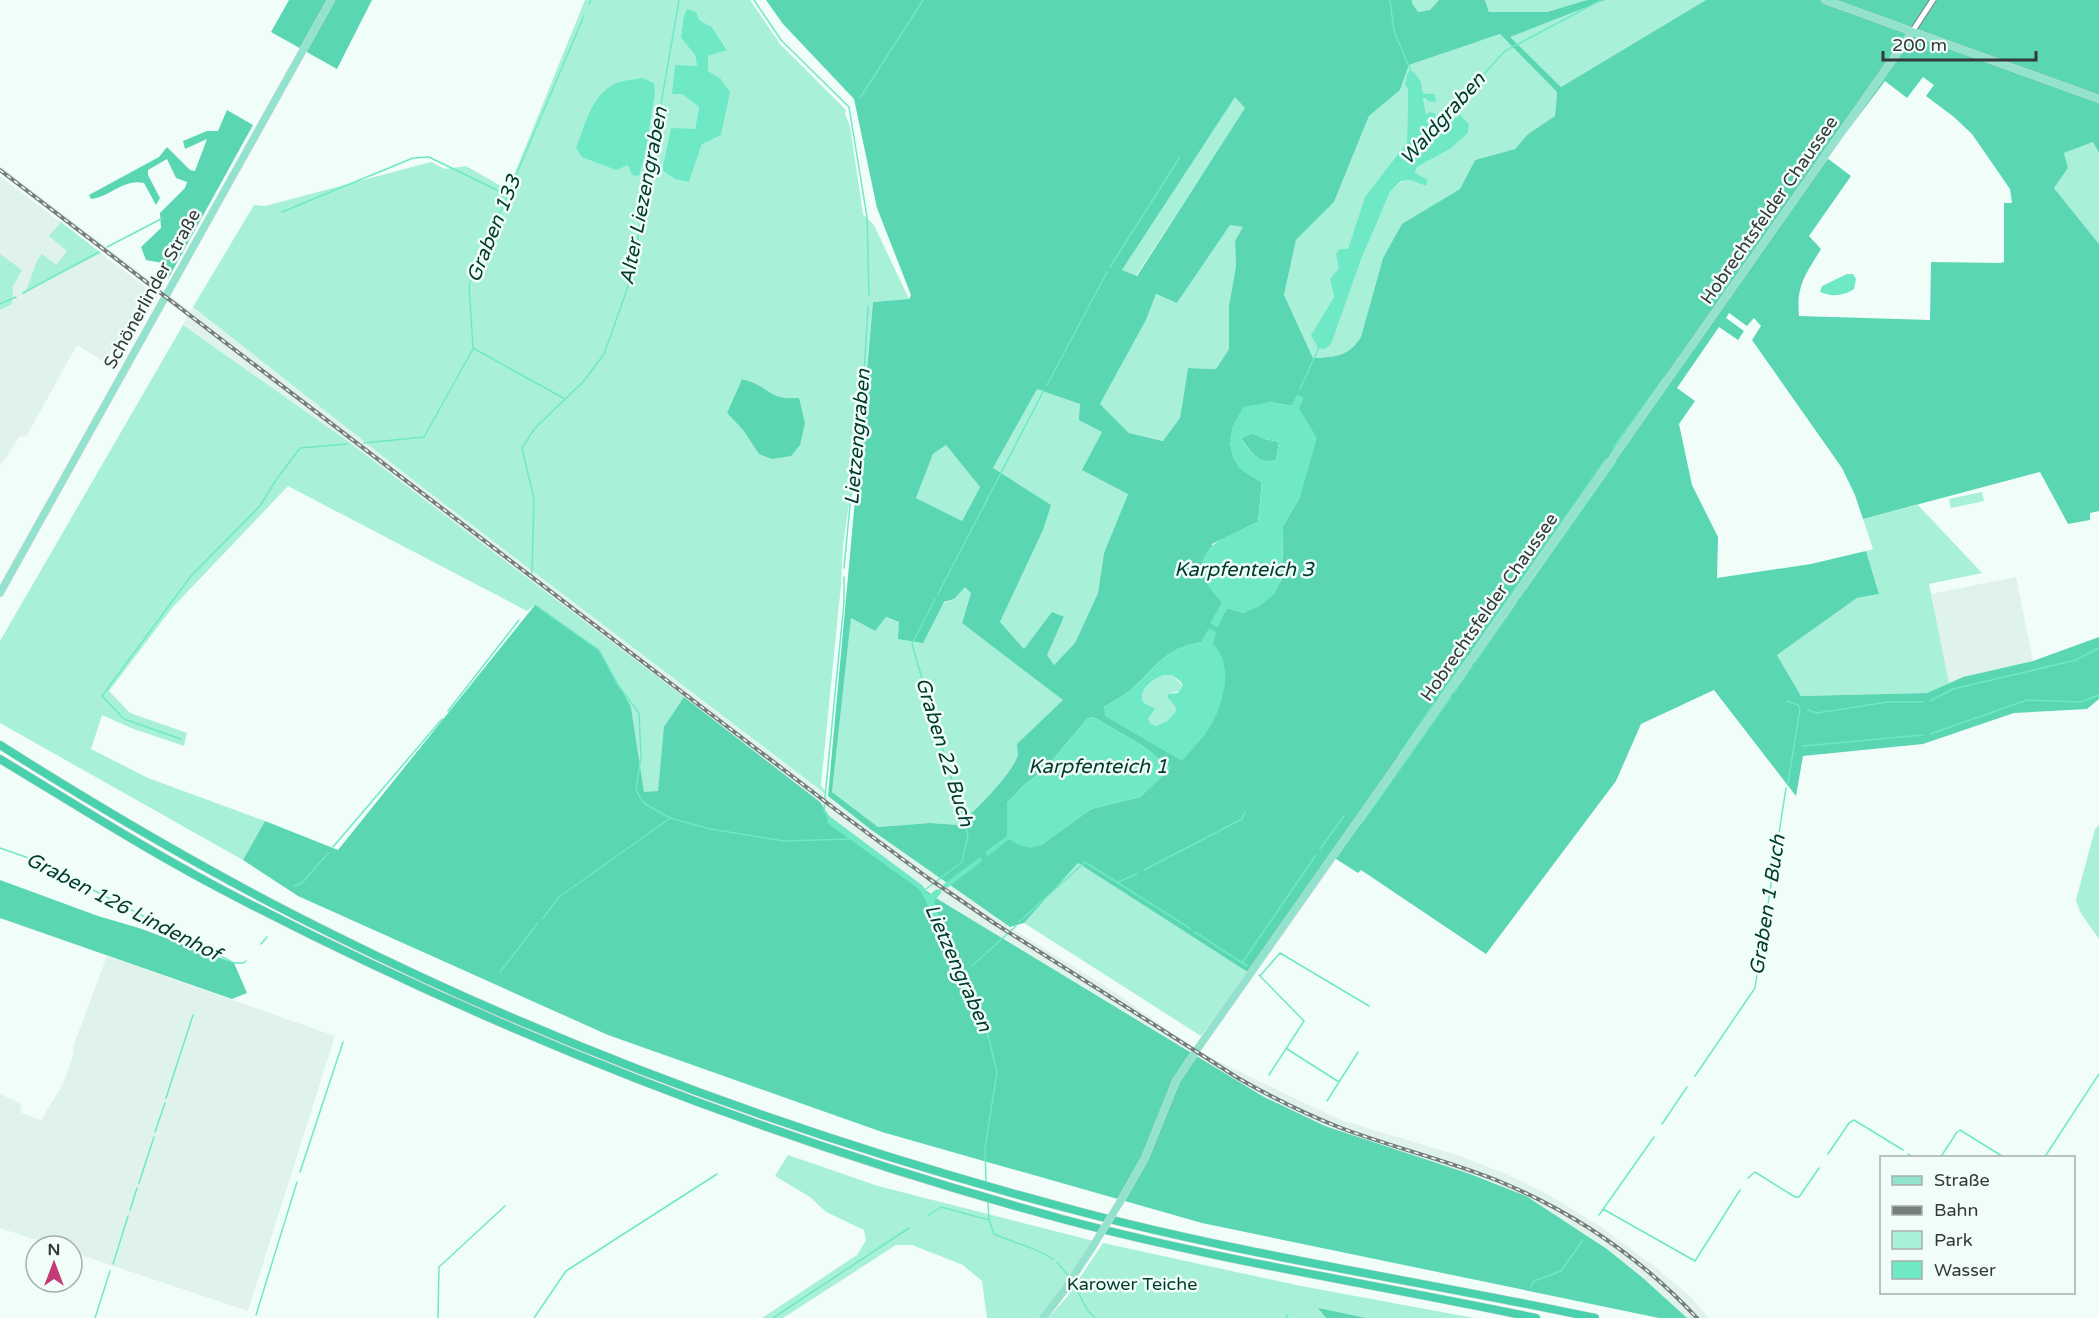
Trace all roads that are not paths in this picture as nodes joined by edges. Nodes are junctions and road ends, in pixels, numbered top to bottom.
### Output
1 (331, 0) edge
2 (1825, 0) edge
3 (1933, 0) edge
4 (1912, 32) junction
5 (2099, 99) edge
6 (0, 593) edge
7 (0, 745) edge
8 (0, 759) edge
9 (1043, 1318) edge
10 (1536, 1318) edge
11 (1595, 1318) edge

1 - 6 main road, Schönerlinder Straße
2 - 4 main road
3 - 4 street, Hobrechtsfelder Chaussee
4 - 5 main road
4 - 9 main road, Hobrechtsfelder Chaussee, bridge
7 - 11 highway
8 - 10 highway

